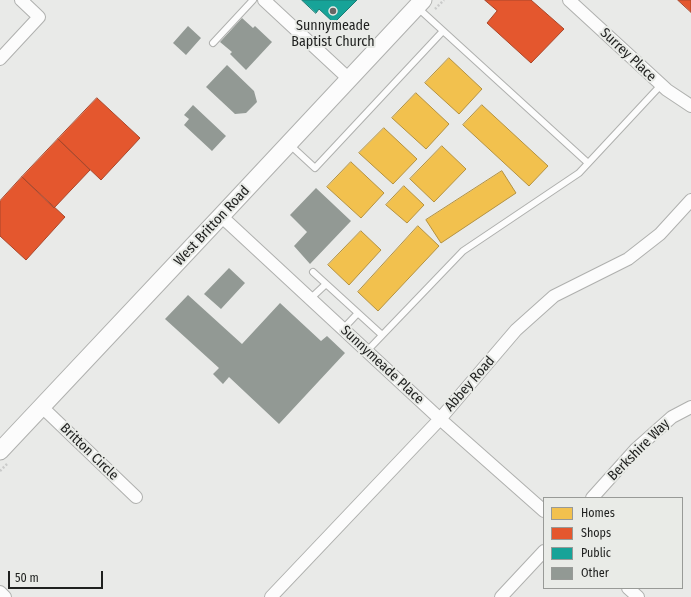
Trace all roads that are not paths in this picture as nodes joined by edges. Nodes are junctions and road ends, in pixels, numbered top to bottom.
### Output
1 (21, 0) edge
2 (253, 0) edge
3 (264, 0) edge
4 (569, 0) edge
5 (419, 4) edge
6 (443, 31) junction
7 (213, 43) dead end
8 (0, 59) edge
9 (349, 79) junction
10 (661, 85) junction
11 (691, 106) edge
12 (289, 143) junction
13 (588, 163) junction
14 (691, 200) edge
15 (221, 216) junction
16 (313, 272) dead end
17 (326, 284) junction
18 (310, 298) junction
19 (358, 313) junction
20 (343, 329) junction
21 (382, 335) junction
22 (367, 351) junction
23 (42, 407) junction
24 (691, 407) edge
25 (440, 418) junction
26 (0, 451) edge
27 (136, 497) dead end
28 (593, 497) edge
29 (543, 510) edge
30 (543, 552) edge
31 (629, 589) edge
32 (0, 592) edge
33 (5, 597) edge
34 (271, 597) edge
35 (501, 597) edge
36 (638, 597) edge

1 - 8 street
2 - 7 lane
3 - 9 street
4 - 10 street, Surrey Place
5 - 6 lane
5 - 9 main road, West Britton Road
6 - 12 lane
6 - 13 lane
9 - 12 main road, West Britton Road
10 - 11 street, Surrey Place
10 - 13 lane
12 - 15 main road, West Britton Road
13 - 21 lane
14 - 25 street, Abbey Road
15 - 18 street, Sunnymeade Place
15 - 23 main road, West Britton Road
16 - 17 lane
17 - 18 lane
17 - 19 lane
18 - 20 street, Sunnymeade Place
19 - 20 lane
19 - 21 lane
20 - 22 street, Sunnymeade Place
21 - 22 lane
22 - 25 street, Sunnymeade Place
23 - 26 main road, West Britton Road
23 - 27 street, Britton Circle
24 - 28 street, Berkshire Way
25 - 29 street, Sunnymeade Place
25 - 34 street, Abbey Road
30 - 35 street
31 - 36 street
32 - 33 street

